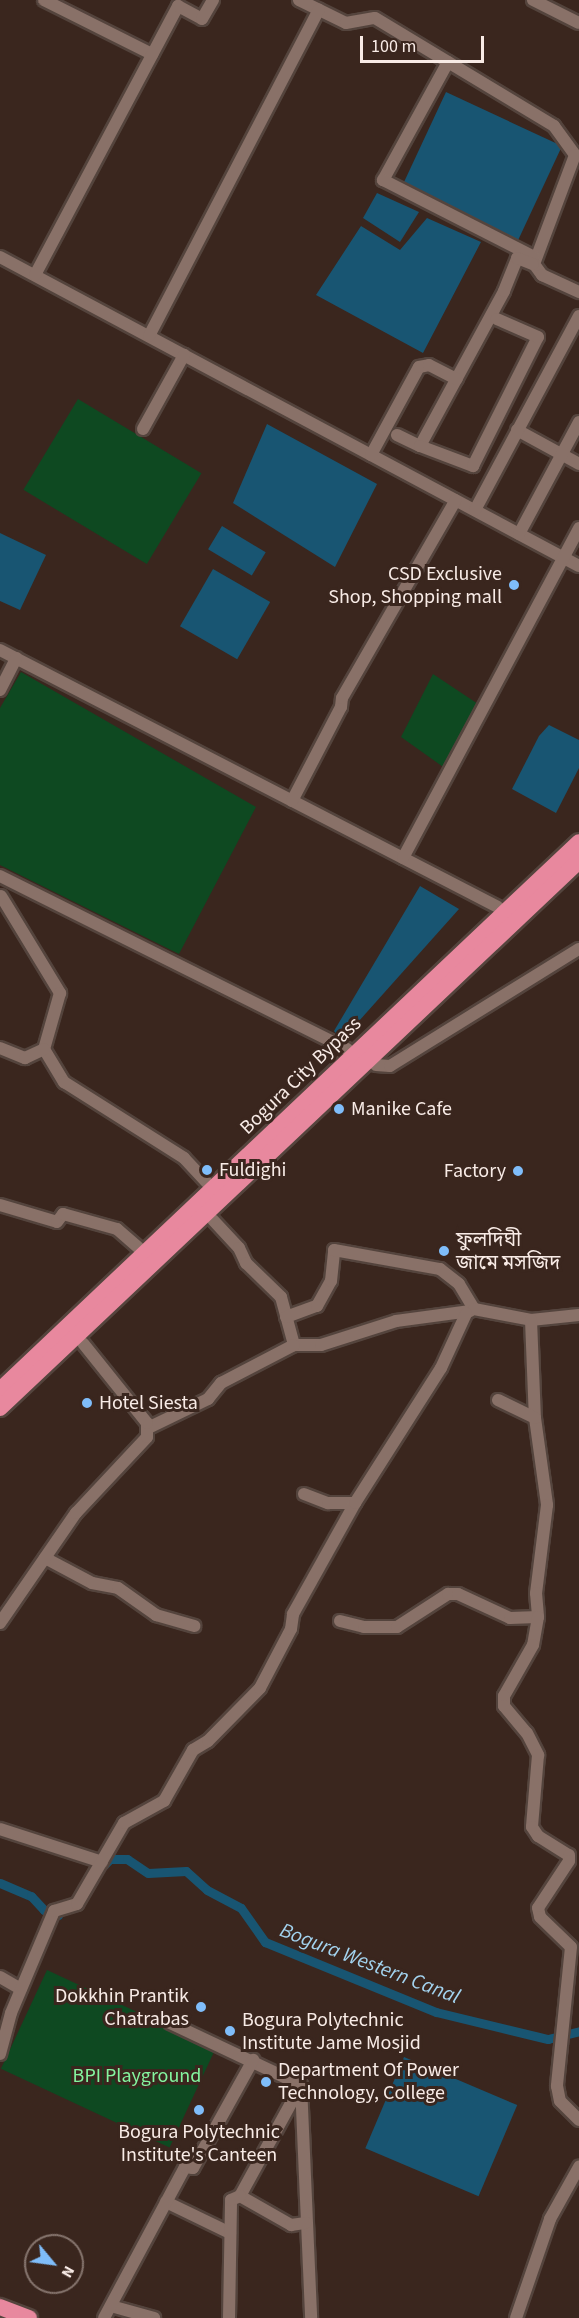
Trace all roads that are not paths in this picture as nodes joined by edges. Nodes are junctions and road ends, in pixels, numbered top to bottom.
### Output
1 (44, 0) edge
2 (213, 0) edge
3 (299, 0) edge
4 (533, 0) edge
5 (179, 3) edge
6 (319, 10) junction
7 (579, 23) edge
8 (152, 54) junction
9 (448, 62) junction
10 (0, 256) edge
11 (534, 261) junction
12 (35, 275) junction
13 (579, 292) edge
14 (579, 316) edge
15 (496, 319) dead end
16 (149, 336) junction
17 (184, 355) junction
18 (457, 379) junction
19 (579, 422) edge
20 (143, 429) dead end
21 (517, 430) junction
22 (397, 435) dead end
23 (420, 446) junction
24 (371, 455) junction
25 (561, 455) junction
26 (579, 464) edge
27 (456, 501) junction
28 (475, 510) junction
29 (579, 528) edge
30 (519, 534) junction
31 (563, 558) junction
32 (579, 566) edge
33 (0, 650) edge
34 (16, 658) junction
35 (0, 690) edge
36 (292, 801) junction
37 (579, 842) edge
38 (403, 858) junction
39 (579, 861) edge
40 (0, 876) edge
41 (19, 885) junction
42 (1, 897) edge
43 (498, 908) dead end
44 (579, 950) edge
45 (0, 1048) edge
46 (44, 1049) junction
47 (347, 1049) dead end
48 (376, 1065) dead end
49 (206, 1182) dead end
50 (0, 1205) edge
51 (213, 1220) dead end
52 (138, 1247) dead end
53 (470, 1312) junction
54 (579, 1315) edge
55 (286, 1317) junction
56 (531, 1320) junction
57 (83, 1343) dead end
58 (294, 1345) junction
59 (0, 1390) edge
60 (498, 1400) dead end
61 (0, 1408) edge
62 (535, 1418) junction
63 (148, 1428) junction
64 (304, 1494) dead end
65 (355, 1503) junction
66 (45, 1558) junction
67 (538, 1617) junction
68 (340, 1621) dead end
69 (0, 1623) edge
70 (194, 1626) dead end
71 (0, 1829) edge
72 (102, 1862) junction
73 (0, 1977) edge
74 (21, 1989) junction
75 (171, 2023) dead end
76 (0, 2054) edge
77 (253, 2060) junction
78 (301, 2085) junction
79 (579, 2120) edge
80 (577, 2175) edge
81 (240, 2196) junction
82 (166, 2202) junction
83 (306, 2223) junction
84 (230, 2233) junction
85 (111, 2306) junction
86 (0, 2307) edge
87 (29, 2318) edge
88 (104, 2318) edge
89 (154, 2318) edge
90 (230, 2318) edge
91 (311, 2318) edge
92 (516, 2318) edge

1 - 8 street
2 - 5 street
3 - 6 street
4 - 7 street
5 - 8 street
6 - 9 street
6 - 16 street
8 - 12 street
9 - 11 street
9 - 11 street
10 - 12 street
11 - 13 street
11 - 18 street
12 - 16 street
14 - 21 street
15 - 23 street
16 - 17 street
17 - 20 street
17 - 24 street
18 - 23 street
18 - 24 street
19 - 25 street
21 - 25 street
21 - 28 street
22 - 23 street
24 - 27 street
25 - 26 street
25 - 30 street
27 - 28 street
27 - 36 street
28 - 30 street
29 - 31 street
30 - 31 street
31 - 32 street
31 - 38 street
33 - 34 street
34 - 35 street
34 - 36 street
36 - 38 street
37 - 59 highway, Bogura City Bypass
38 - 43 street
39 - 61 highway, Bogura City Bypass
40 - 41 street
41 - 42 street
41 - 47 street
42 - 46 street
44 - 48 street
45 - 46 street
46 - 49 street
50 - 52 street
51 - 55 street
53 - 55 street
53 - 56 street
53 - 58 street
53 - 65 street
54 - 56 street
55 - 58 street
56 - 62 street
57 - 63 street
58 - 63 street
60 - 62 street
62 - 67 street
63 - 66 street
64 - 65 street
65 - 72 street
66 - 69 street
66 - 70 street
67 - 68 street
67 - 79 street
71 - 72 street
72 - 74 street
73 - 74 street
74 - 76 street
75 - 77 street
77 - 78 street
77 - 82 street
78 - 81 street
78 - 83 street
80 - 92 street
81 - 83 street
81 - 84 street
82 - 84 street
82 - 85 street
83 - 91 street
84 - 90 street
85 - 88 street
85 - 89 street
86 - 87 highway

